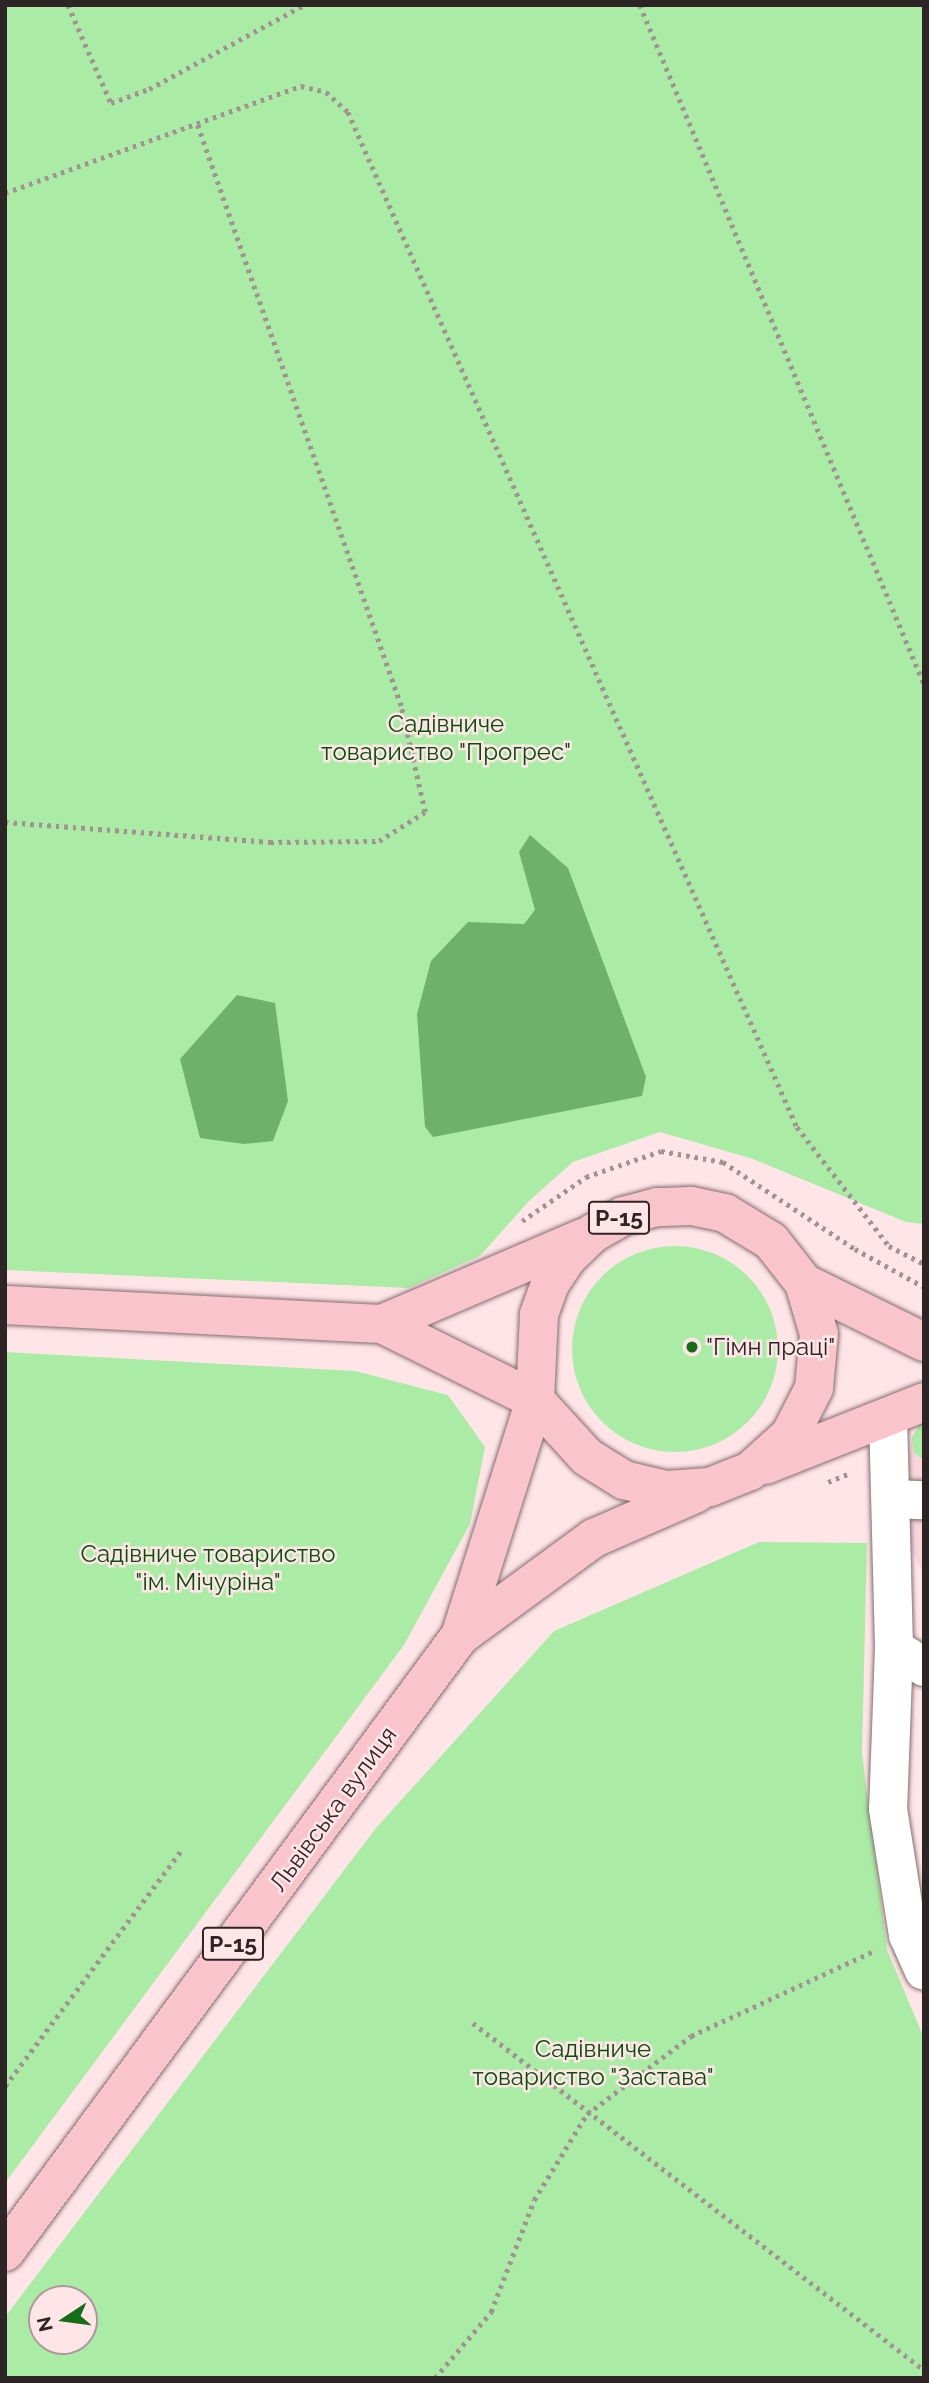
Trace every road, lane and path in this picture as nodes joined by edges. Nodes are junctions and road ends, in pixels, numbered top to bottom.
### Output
1 (68, 5) edge
2 (304, 5) edge
3 (640, 5) edge
4 (197, 124) junction
5 (5, 193) edge
6 (924, 684) edge
7 (5, 822) edge
8 (593, 1233) junction
9 (924, 1264) edge
10 (804, 1283) junction
11 (5, 1305) edge
12 (382, 1324) junction
13 (924, 1342) edge
14 (535, 1400) junction
15 (924, 1402) edge
16 (888, 1417) junction
17 (750, 1471) junction
18 (710, 1487) junction
19 (907, 1499) edge
20 (460, 1636) junction
21 (909, 1658) edge
22 (181, 1851) dead end
23 (908, 1934) junction
24 (924, 1970) edge
25 (473, 2023) dead end
26 (5, 2086) edge
27 (587, 2114) junction
28 (5, 2252) edge
29 (924, 2370) edge
30 (435, 2378) edge

1 - 2 path
3 - 6 path
4 - 5 path
4 - 7 path
4 - 9 path
8 - 10 main road, Р-15
8 - 12 main road
8 - 14 main road, Р-15
10 - 13 main road, Р-15
10 - 17 main road
11 - 12 main road
12 - 14 main road
14 - 18 main road
14 - 20 main road, Львівська вулиця / Р-15
15 - 16 main road, Р-15
16 - 17 main road, Р-15
16 - 19 lane
17 - 18 main road, Р-15
18 - 20 main road, Львівська вулиця / Р-15
19 - 21 lane
20 - 28 main road, Львівська вулиця / Р-15
21 - 23 lane
22 - 26 path
23 - 24 lane
23 - 27 path
25 - 27 path
27 - 29 path
27 - 30 path

